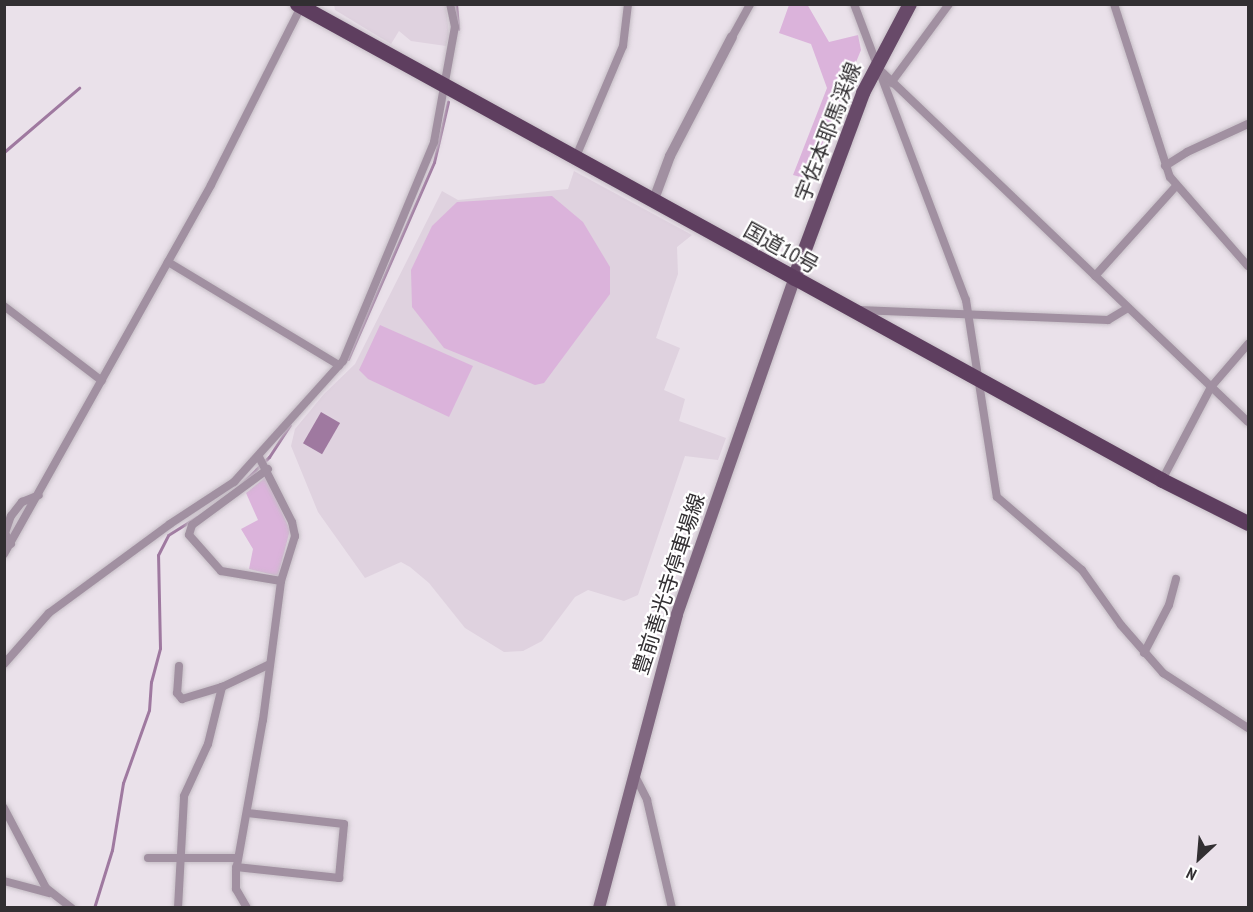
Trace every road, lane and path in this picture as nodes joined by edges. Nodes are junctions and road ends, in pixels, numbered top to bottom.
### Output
1 (450, 4) edge
2 (628, 4) edge
3 (750, 4) edge
4 (854, 4) edge
5 (910, 4) edge
6 (948, 4) edge
7 (1114, 4) edge
8 (300, 6) edge
9 (732, 37) joint
10 (876, 64) junction
11 (891, 83) junction
12 (442, 87) junction
13 (1248, 124) edge
14 (575, 159) junction
15 (1165, 166) junction
16 (1176, 186) junction
17 (653, 202) junction
18 (168, 262) junction
19 (1248, 266) edge
20 (1095, 276) junction
21 (794, 279) junction
22 (5, 308) edge
23 (1128, 308) junction
24 (852, 310) junction
25 (969, 313) junction
26 (1248, 344) edge
27 (339, 365) junction
28 (980, 380) junction
29 (102, 381) junction
30 (1211, 387) junction
31 (1248, 422) edge
32 (259, 457) junction
33 (268, 469) junction
34 (1162, 480) junction
35 (39, 495) junction
36 (8, 516) edge
37 (1248, 523) edge
38 (11, 544) junction
39 (4, 554) edge
40 (1176, 579) dead end
41 (281, 581) junction
42 (1144, 653) junction
43 (4, 664) edge
44 (270, 664) junction
45 (179, 666) dead end
46 (222, 687) junction
47 (1248, 728) edge
48 (634, 774) junction
49 (248, 813) junction
50 (5, 814) edge
51 (182, 857) junction
52 (148, 858) dead end
53 (237, 862) junction
54 (4, 881) edge
55 (50, 893) junction
56 (72, 908) edge
57 (178, 908) edge
58 (247, 908) edge
59 (599, 908) edge
60 (672, 908) edge

1 - 12 street
2 - 14 street
3 - 9 street
4 - 10 street
5 - 10 main road, 宇佐本耶馬渓線
6 - 11 street
7 - 15 street
8 - 12 highway, 国道10号
8 - 18 street
9 - 17 street
10 - 11 street
10 - 21 main road, 宇佐本耶馬渓線
10 - 25 street
11 - 20 street
12 - 14 highway, 国道10号
12 - 27 street
13 - 15 street
14 - 17 highway, 国道10号
15 - 16 street
16 - 19 street
16 - 20 street
17 - 21 highway, 国道10号
18 - 27 street
18 - 29 street
20 - 23 street
21 - 24 highway, 国道10号
21 - 48 main road, 豊前善光寺停車場線
22 - 29 street
23 - 25 street
23 - 30 street
24 - 25 street
24 - 28 highway, 国道10号
25 - 28 street
26 - 30 street
27 - 32 street
28 - 34 highway, 国道10号
28 - 42 street
29 - 35 street
30 - 31 street
30 - 34 street
32 - 33 street
32 - 43 street
33 - 41 street
33 - 41 street
34 - 37 highway, 国道10号
35 - 36 street
35 - 38 street
36 - 38 street
38 - 39 street
40 - 42 street
41 - 44 street
42 - 47 street
44 - 46 street
44 - 49 street
45 - 46 street
46 - 51 street
48 - 59 main road, 豊前善光寺停車場線
48 - 60 street
49 - 53 street
49 - 53 street
50 - 55 street
51 - 52 street
51 - 53 street
51 - 57 street
53 - 58 street
54 - 55 street
55 - 56 street

